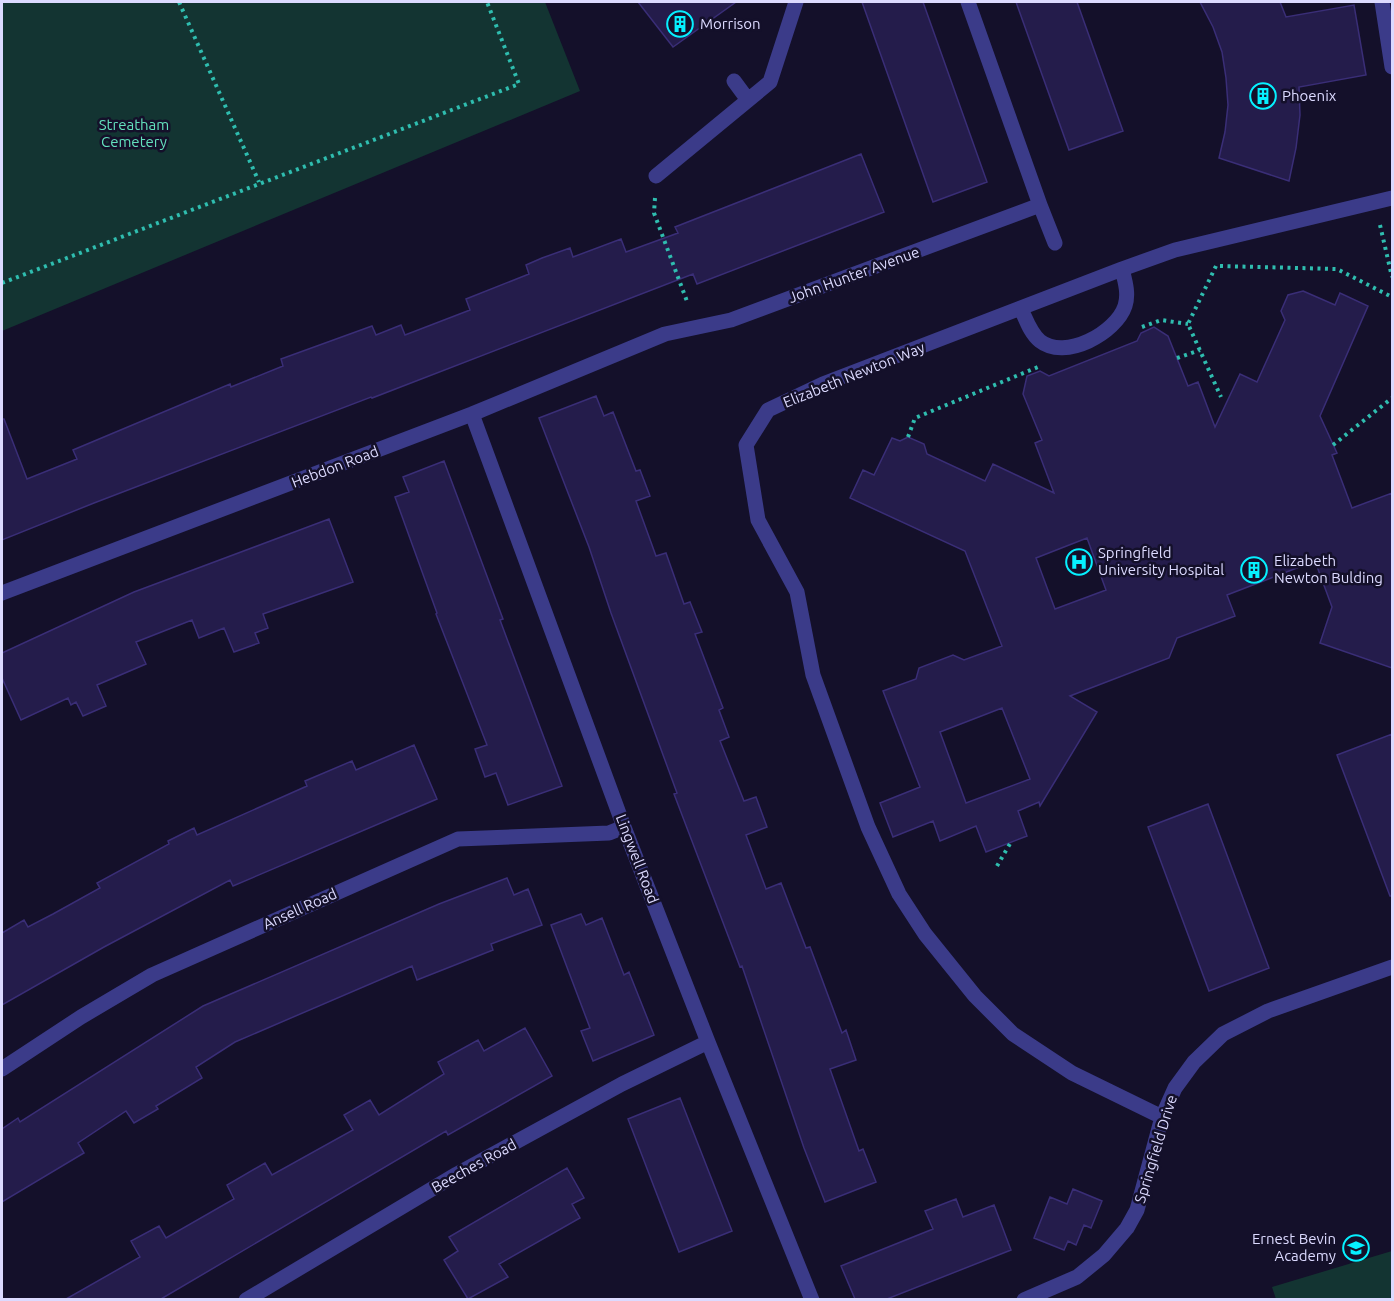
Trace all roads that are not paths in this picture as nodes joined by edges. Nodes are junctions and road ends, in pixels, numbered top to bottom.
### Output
1 (796, 2) edge
2 (969, 2) edge
3 (1382, 2) edge
4 (1392, 67) edge
5 (734, 81) dead end
6 (748, 100) junction
7 (656, 176) road end
8 (1392, 198) edge
9 (1040, 206) junction
10 (1055, 243) dead end
11 (1122, 269) junction
12 (1021, 309) junction
13 (665, 334) joint
14 (472, 414) junction
15 (2, 593) edge
16 (624, 827) junction
17 (1392, 968) edge
18 (708, 1042) junction
19 (2, 1069) edge
20 (1162, 1117) junction
21 (249, 1299) edge
22 (812, 1299) edge
23 (1024, 1299) edge

1 - 6 street
2 - 9 street
3 - 4 street
5 - 6 street
6 - 7 street
8 - 11 street, Elizabeth Newton Way
9 - 10 street
9 - 13 street, John Hunter Avenue
11 - 12 street, Elizabeth Newton Way
11 - 12 street
12 - 20 street, Elizabeth Newton Way
13 - 14 street, Hebdon Road
14 - 15 street, Hebdon Road
14 - 16 street, Lingwell Road
16 - 18 street, Lingwell Road
16 - 19 street, Ansell Road
17 - 20 street, Springfield Drive
18 - 21 street, Beeches Road
18 - 22 street, Lingwell Road
20 - 23 street, Springfield Drive

